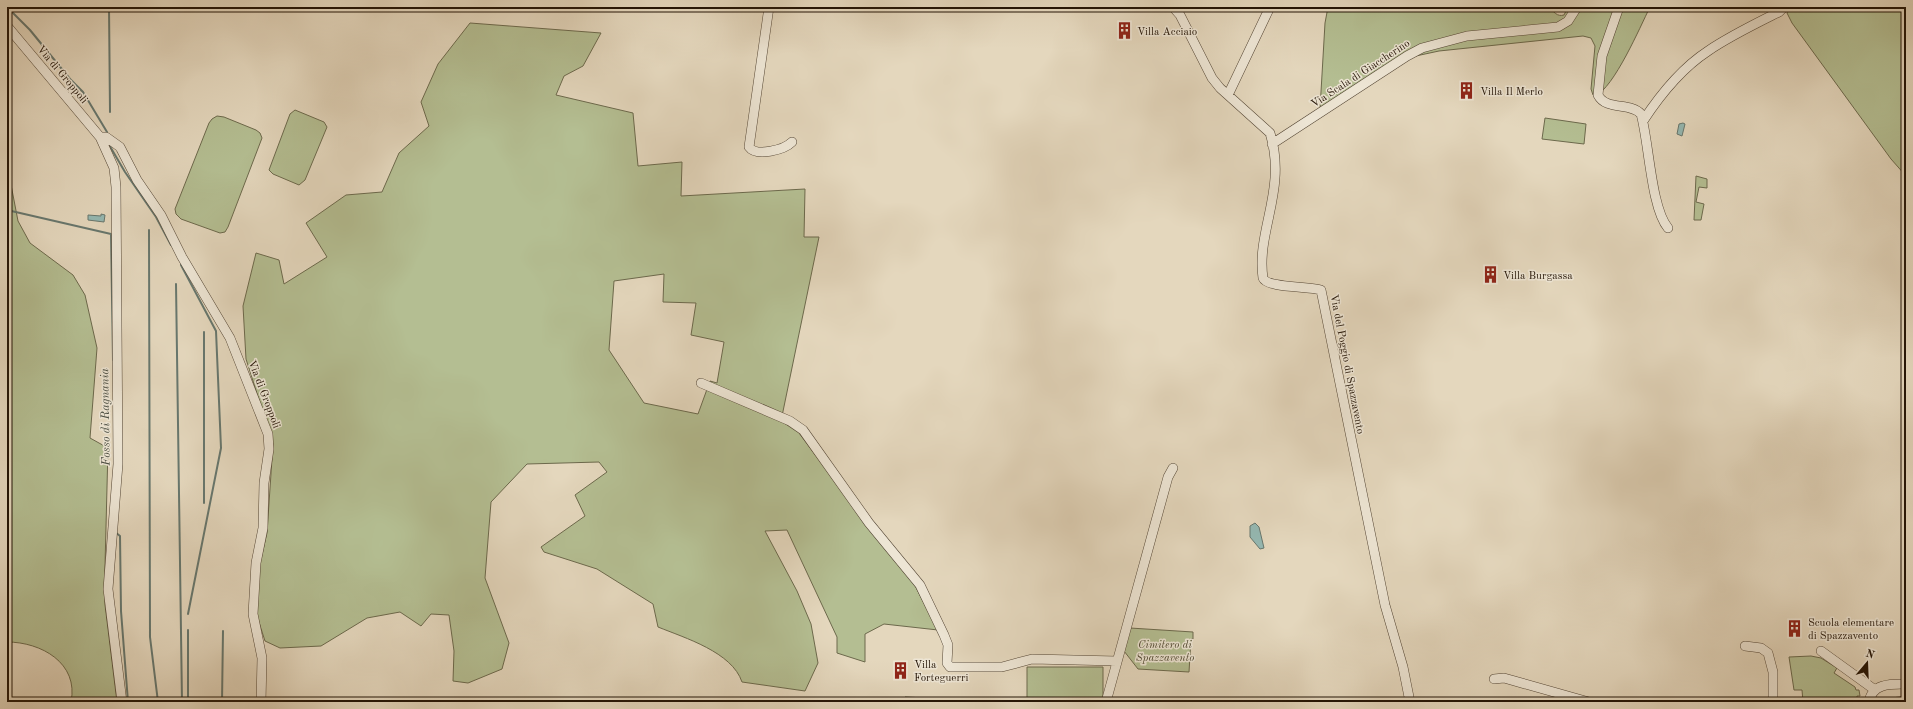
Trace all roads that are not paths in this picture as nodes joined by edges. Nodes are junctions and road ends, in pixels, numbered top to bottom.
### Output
1 (769, 7) edge
2 (1173, 7) edge
3 (1270, 7) edge
4 (1577, 7) edge
5 (1619, 7) edge
6 (1784, 7) edge
7 (7, 26) edge
8 (1228, 94) junction
9 (1643, 120) junction
10 (100, 137) junction
11 (792, 142) dead end
12 (1272, 144) junction
13 (1668, 228) dead end
14 (701, 383) dead end
15 (1173, 468) dead end
16 (1745, 646) dead end
17 (1821, 651) dead end
18 (1117, 661) junction
19 (1494, 679) dead end
20 (1906, 684) edge
21 (1875, 690) junction
22 (1906, 701) edge
23 (122, 702) edge
24 (262, 702) edge
25 (1106, 702) edge
26 (1410, 702) edge
27 (1589, 702) edge
28 (1773, 702) edge
29 (1870, 702) edge
30 (1896, 702) edge

1 - 11 street
2 - 8 street, Via del Poggio di Spazzavento
3 - 8 street
4 - 12 street, Via Scala di Giaccherino
5 - 9 street
6 - 9 street
7 - 10 street, Via di Groppoli
8 - 12 street, Via del Poggio di Spazzavento
9 - 13 street
10 - 23 street, Via di Groppoli
10 - 24 street, Via di Groppoli
12 - 26 street, Via del Poggio di Spazzavento
14 - 18 street
15 - 18 street
16 - 28 street
17 - 21 street
18 - 25 street
19 - 27 street
20 - 21 street
21 - 29 street
22 - 30 street

